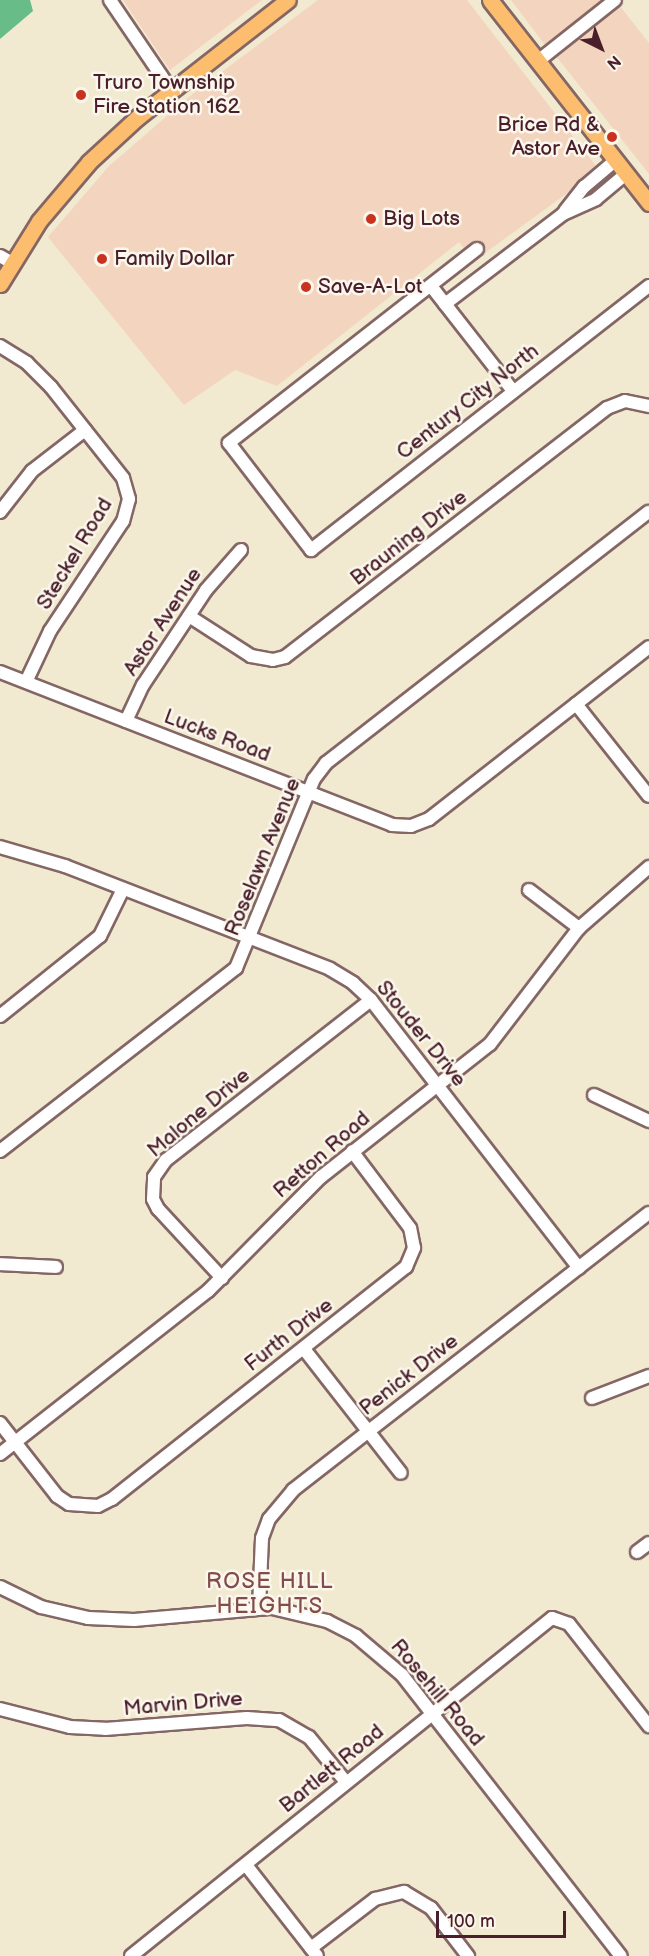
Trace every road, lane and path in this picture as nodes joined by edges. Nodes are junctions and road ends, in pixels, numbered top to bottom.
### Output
1 (110, 0) edge
2 (288, 0) edge
3 (490, 0) edge
4 (615, 0) edge
5 (538, 61) junction
6 (171, 90) junction
7 (616, 160) junction
8 (626, 174) junction
9 (649, 203) edge
10 (563, 214) junction
11 (477, 249) dead end
12 (6, 260) edge
13 (0, 284) edge
14 (431, 286) junction
15 (649, 286) edge
16 (446, 304) junction
17 (0, 346) edge
18 (513, 392) junction
19 (649, 406) edge
20 (84, 430) junction
21 (0, 512) edge
22 (649, 512) edge
23 (241, 550) dead end
24 (189, 616) junction
25 (649, 647) edge
26 (0, 672) edge
27 (26, 682) junction
28 (576, 704) junction
29 (126, 721) junction
30 (309, 793) junction
31 (649, 796) edge
32 (0, 847) edge
33 (649, 867) edge
34 (123, 889) junction
35 (529, 890) dead end
36 (579, 928) junction
37 (251, 938) junction
38 (371, 1000) junction
39 (0, 1016) edge
40 (437, 1086) junction
41 (594, 1095) dead end
42 (649, 1122) edge
43 (0, 1151) edge
44 (352, 1151) junction
45 (649, 1213) edge
46 (0, 1264) edge
47 (56, 1267) dead end
48 (579, 1268) junction
49 (222, 1278) junction
50 (304, 1349) junction
51 (649, 1376) edge
52 (592, 1398) dead end
53 (0, 1423) edge
54 (368, 1431) junction
55 (15, 1442) junction
56 (0, 1454) edge
57 (401, 1473) dead end
58 (649, 1543) edge
59 (637, 1552) dead end
60 (0, 1587) edge
61 (259, 1607) junction
62 (0, 1709) edge
63 (431, 1713) junction
64 (649, 1726) edge
65 (346, 1782) junction
66 (246, 1865) junction
67 (314, 1952) edge
68 (131, 1956) edge
69 (468, 1956) edge
70 (621, 1956) edge

1 - 6 street
2 - 6 main road
3 - 5 main road
4 - 5 street
5 - 7 main road
6 - 12 main road
7 - 8 main road
7 - 10 street
8 - 9 main road
8 - 10 street
10 - 16 street
11 - 14 street
12 - 13 main road
14 - 16 street
14 - 18 street, Century City North
15 - 18 street, Century City North
16 - 18 street
17 - 20 street, Steckel Road
19 - 24 street, Brauning Drive
20 - 21 street
20 - 27 street, Steckel Road
22 - 30 street, Roselawn Avenue
23 - 24 street, Astor Avenue
24 - 29 street, Astor Avenue
25 - 28 street, Lucks Road
26 - 27 street, Lucks Road
27 - 29 street, Lucks Road
28 - 30 street, Lucks Road
28 - 31 street
29 - 30 street, Lucks Road
30 - 37 street, Roselawn Avenue
32 - 34 street, Stouder Drive
33 - 36 street, Retton Road
34 - 37 street, Stouder Drive
34 - 39 street
35 - 36 street
36 - 40 street, Retton Road
37 - 38 street, Stouder Drive
37 - 43 street, Roselawn Avenue
38 - 40 street, Stouder Drive
38 - 49 street, Malone Drive
40 - 44 street, Retton Road
40 - 48 street, Stouder Drive
41 - 42 street
44 - 49 street, Retton Road
44 - 50 street, Furth Drive
45 - 48 street, Penick Drive
46 - 47 street
48 - 54 street, Penick Drive
49 - 55 street, Retton Road
50 - 54 street
50 - 55 street, Furth Drive
51 - 52 street
53 - 55 street
54 - 57 street
54 - 61 street, Penick Drive
55 - 56 street, Retton Road
58 - 59 street
60 - 61 street, Rosehill Road
61 - 63 street, Rosehill Road
62 - 65 street, Marvin Drive
63 - 64 street, Bartlett Road
63 - 65 street, Bartlett Road
63 - 70 street, Rosehill Road
65 - 66 street, Bartlett Road
66 - 67 street
66 - 68 street, Bartlett Road
67 - 69 street

